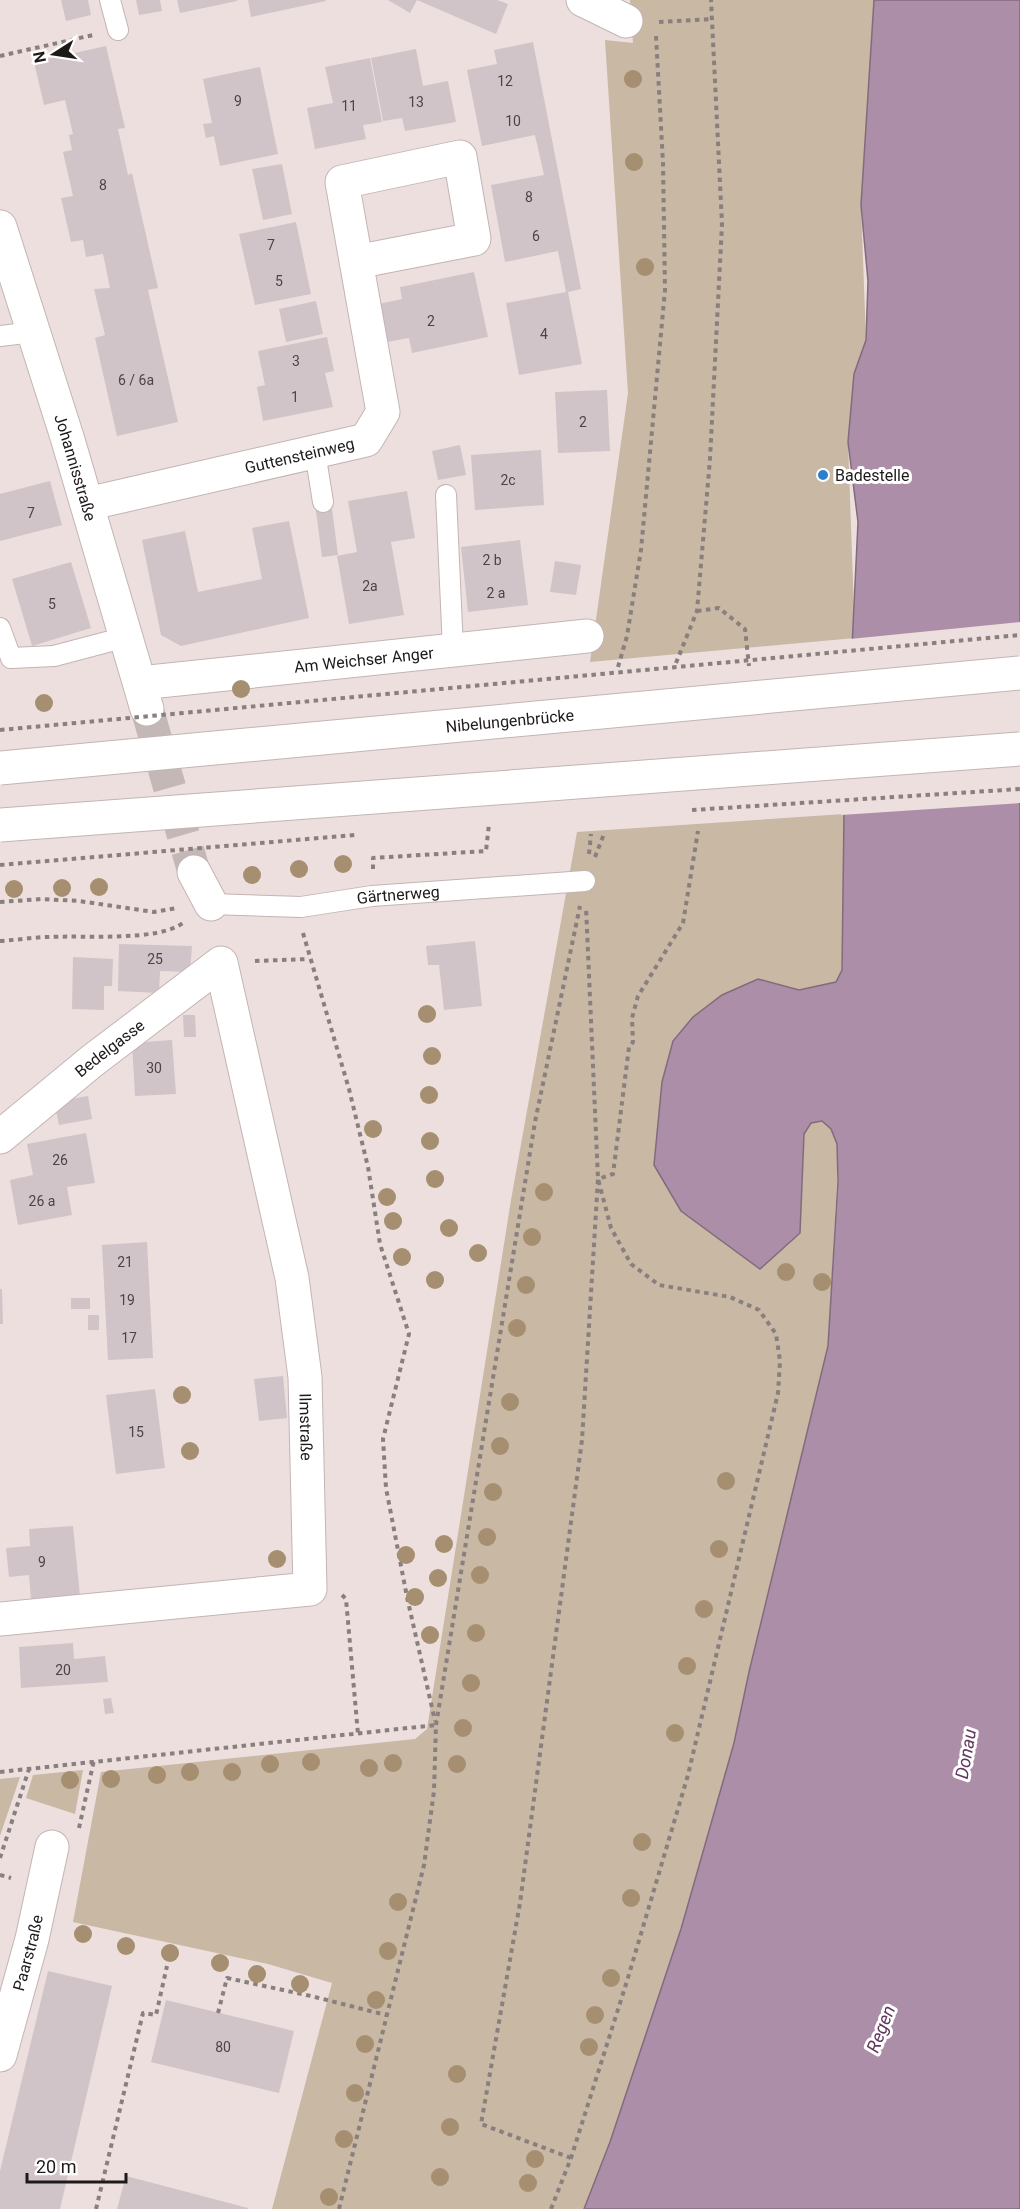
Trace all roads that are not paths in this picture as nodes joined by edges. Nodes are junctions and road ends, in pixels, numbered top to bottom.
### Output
1 (110, 0) edge
2 (583, 0) edge
3 (640, 22) road end
4 (118, 30) road end
5 (0, 227) edge
6 (356, 262) dead end
7 (33, 332) junction
8 (0, 336) edge
9 (315, 452) junction
10 (446, 495) dead end
11 (323, 502) dead end
12 (87, 504) junction
13 (0, 628) edge
14 (587, 636) dead end
15 (126, 637) junction
16 (453, 649) junction
17 (1020, 673) edge
18 (143, 696) joint
19 (1020, 748) edge
20 (0, 768) edge
21 (0, 825) edge
22 (194, 872) tunnel mouth
23 (585, 881) road end
24 (211, 904) joint
25 (220, 963) joint
26 (0, 1137) edge
27 (0, 1618) edge
28 (52, 1847) road end
29 (0, 2055) edge

1 - 4 lane
2 - 3 street
5 - 7 street, Johannisstraße
6 - 9 street, Guttensteinweg
7 - 8 lane
7 - 12 street, Johannisstraße
9 - 11 lane
9 - 12 street, Guttensteinweg
10 - 16 lane
12 - 15 street, Johannisstraße
13 - 15 lane
14 - 16 street, Am Weichser Anger
15 - 18 street, Johannisstraße
16 - 18 street, Am Weichser Anger
17 - 20 street, Nibelungenbrücke, bridge
19 - 21 street, bridge
22 - 24 street
23 - 24 lane, Gärtnerweg
25 - 26 street, Bedelgasse
25 - 27 street, Ilmstraße
28 - 29 street, Paarstraße

